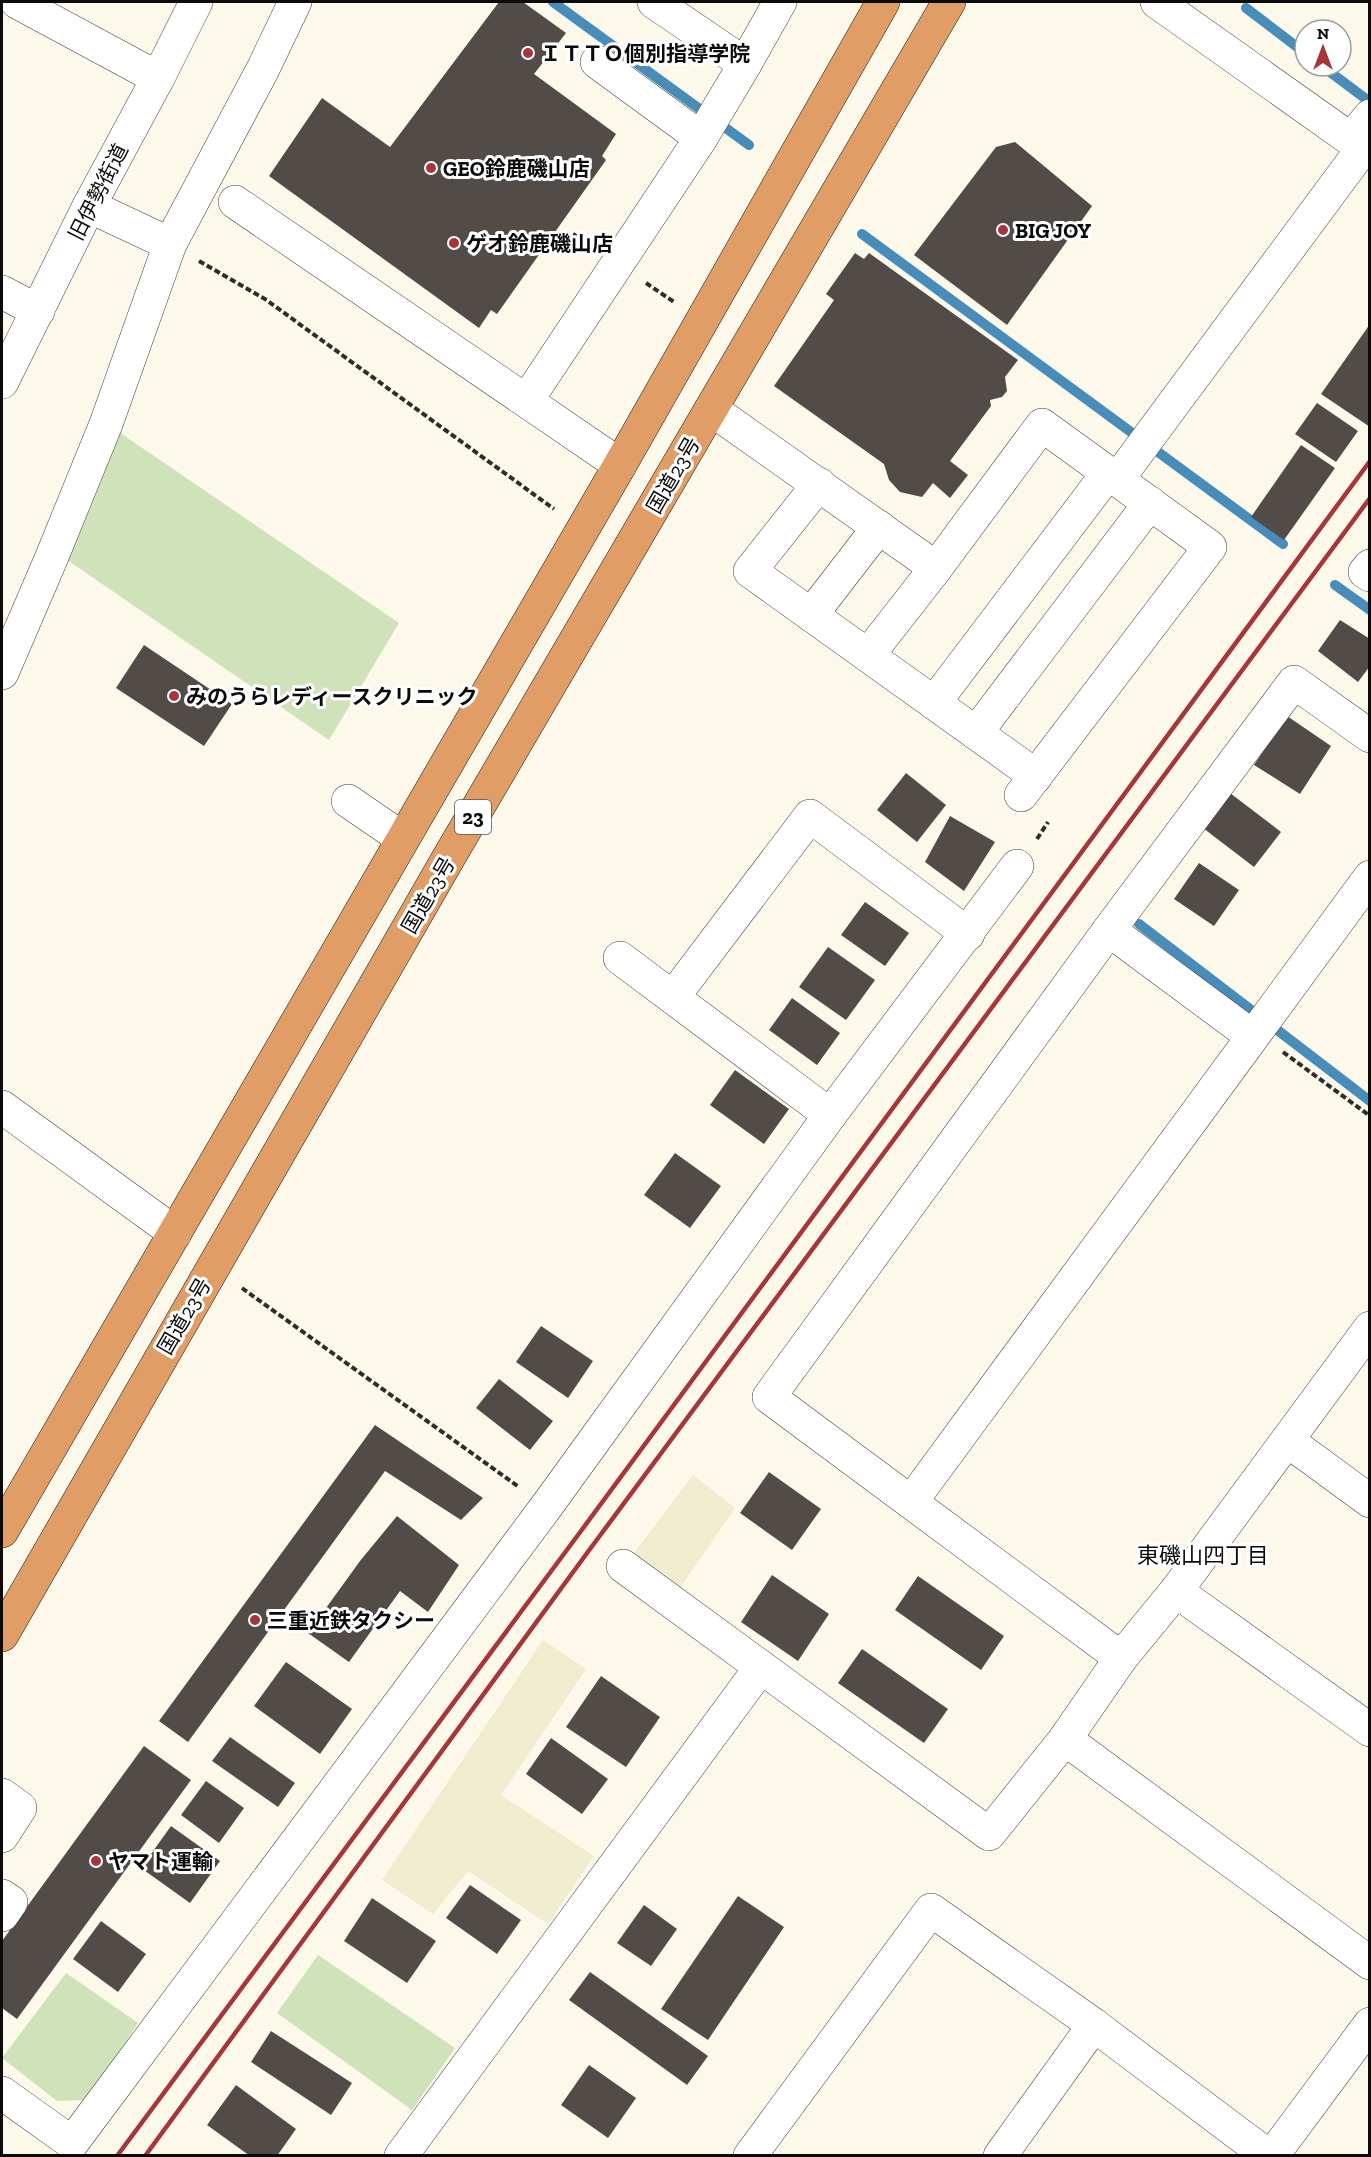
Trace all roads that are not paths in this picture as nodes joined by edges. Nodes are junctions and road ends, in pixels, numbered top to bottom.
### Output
1 (17, 2) edge
2 (196, 2) edge
3 (295, 2) edge
4 (654, 2) edge
5 (780, 2) edge
6 (883, 2) edge
7 (949, 2) edge
8 (1157, 2) edge
9 (597, 62) dead end
10 (745, 64) junction
11 (158, 78) junction
12 (710, 124) junction
13 (1363, 139) edge
14 (235, 202) dead end
15 (89, 206) junction
16 (170, 244) junction
17 (2, 291) edge
18 (38, 310) junction
19 (2, 382) edge
20 (527, 400) junction
21 (711, 409) junction
22 (620, 465) junction
23 (1120, 469) junction
24 (819, 484) junction
25 (1150, 503) junction
26 (879, 527) junction
27 (1370, 566) edge
28 (936, 568) junction
29 (1370, 575) edge
30 (811, 615) junction
31 (868, 656) junction
32 (2, 673) edge
33 (934, 703) junction
34 (976, 733) junction
35 (1370, 736) edge
36 (348, 801) dead end
37 (402, 838) junction
38 (1017, 866) dead end
39 (1370, 877) edge
40 (1108, 930) junction
41 (968, 934) junction
42 (620, 958) dead end
43 (673, 998) junction
44 (1260, 1027) junction
45 (2, 1107) edge
46 (830, 1115) junction
47 (175, 1233) junction
48 (1370, 1328) edge
49 (1288, 1441) junction
50 (1370, 1501) edge
51 (911, 1502) junction
52 (2, 1531) edge
53 (623, 1566) dead end
54 (1176, 1591) junction
55 (2, 1635) edge
56 (1121, 1658) junction
57 (761, 1666) junction
58 (1370, 1730) edge
59 (1065, 1739) junction
60 (2, 1795) edge
61 (2, 1836) edge
62 (2, 1896) edge
63 (2, 1915) edge
64 (1370, 1963) edge
65 (1370, 2024) edge
66 (1094, 2025) junction
67 (2, 2093) edge
68 (401, 2156) edge
69 (750, 2156) edge
70 (1000, 2156) edge
71 (1270, 2156) edge

1 - 11 street
2 - 11 street, 旧伊勢街道
3 - 16 street
4 - 10 street
5 - 10 street
6 - 22 highway, 23
7 - 21 highway, 国道23号 / 23
8 - 13 street
9 - 12 street
10 - 12 street
11 - 15 street, 旧伊勢街道
12 - 20 street
13 - 23 street
14 - 20 street
15 - 16 street
15 - 18 street, 旧伊勢街道
16 - 32 street
17 - 18 street
18 - 19 street, 旧伊勢街道
20 - 22 street
21 - 24 street
21 - 55 highway, 国道23号 / 23
22 - 37 highway, 23
23 - 25 street
23 - 28 street
23 - 33 street
24 - 26 street
24 - 30 street
25 - 34 street
25 - 34 street
26 - 28 street
26 - 30 street
27 - 29 street
28 - 31 street
30 - 31 street
31 - 33 street
33 - 34 street
35 - 40 street
36 - 37 street
37 - 47 highway, 23
38 - 41 street
39 - 44 street
40 - 44 street
40 - 51 street
41 - 43 street
41 - 46 street
42 - 43 street
43 - 46 street
44 - 51 street
45 - 47 street
46 - 67 street
47 - 52 highway, 23
48 - 49 street
49 - 50 street
49 - 54 street
51 - 56 street
53 - 57 street
54 - 56 street
54 - 58 street
56 - 59 street
57 - 59 street
57 - 68 street
59 - 64 street
60 - 61 street
62 - 63 street
65 - 71 street
66 - 69 street
66 - 70 street
66 - 71 street

